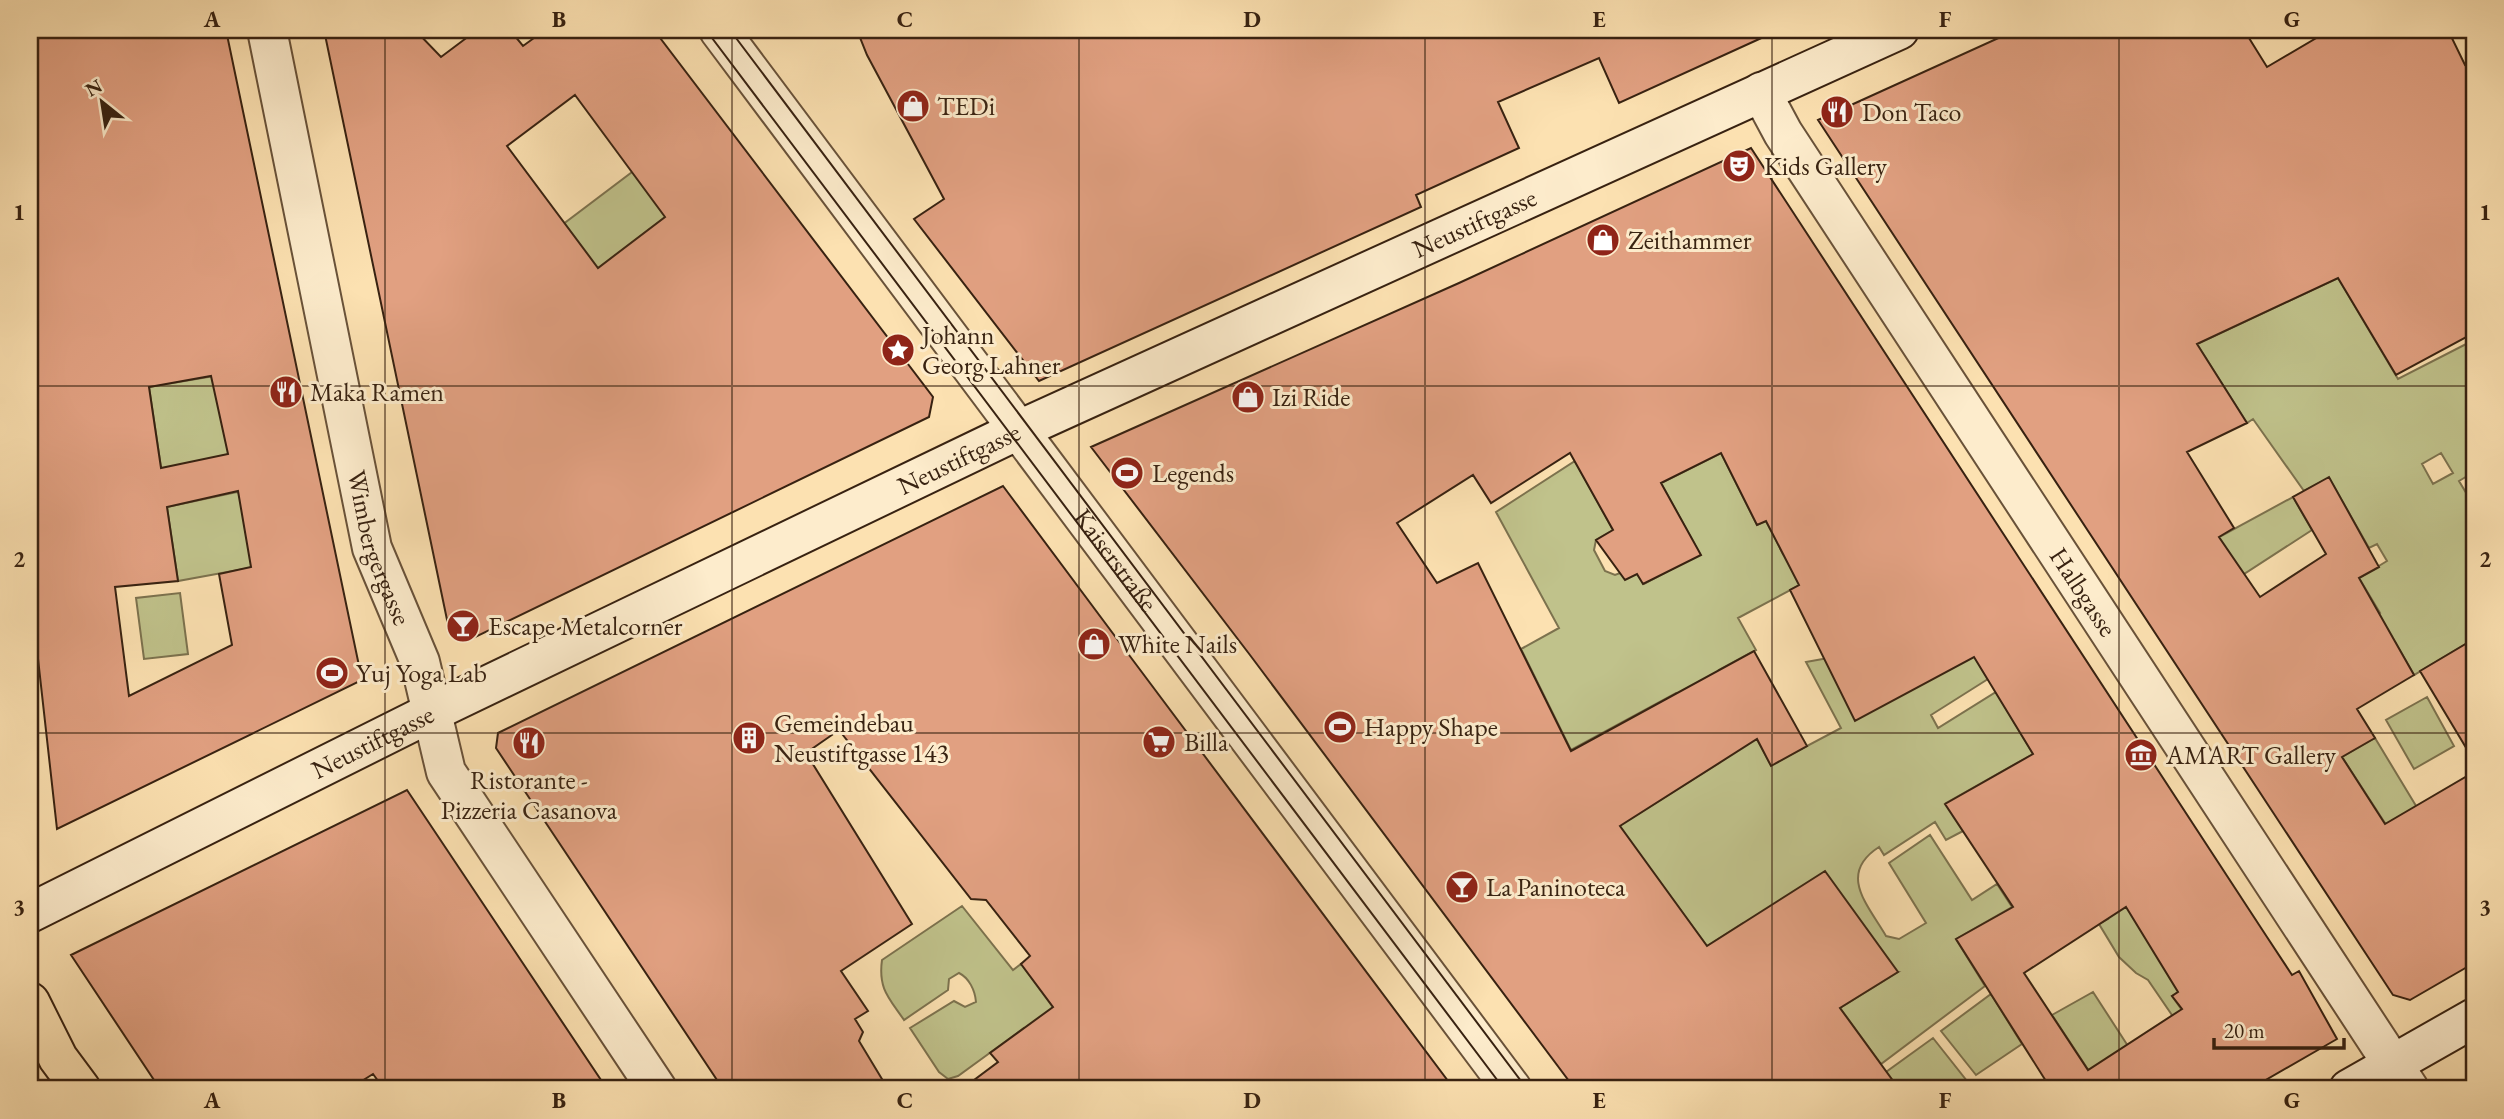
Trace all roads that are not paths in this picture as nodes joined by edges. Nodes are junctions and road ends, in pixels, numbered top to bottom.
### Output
1 (267, 30) edge
2 (719, 30) edge
3 (1899, 30) edge
4 (1761, 92) junction
5 (1019, 430) junction
6 (432, 712) junction
7 (30, 912) edge
8 (30, 1002) edge
9 (2474, 1018) edge
10 (2401, 1077) edge
11 (80, 1089) edge
12 (657, 1089) edge
13 (1512, 1089) edge
14 (2349, 1089) edge

1 - 6 street, Wimbergergasse
2 - 5 street, Kaiserstraße
3 - 4 street, Neustiftgasse
4 - 5 street, Neustiftgasse
4 - 10 street, Halbgasse
5 - 6 street, Neustiftgasse
5 - 13 street, Kaiserstraße
6 - 7 street, Neustiftgasse
6 - 12 street, Wimbergergasse
8 - 11 main road
9 - 10 street
10 - 14 street

